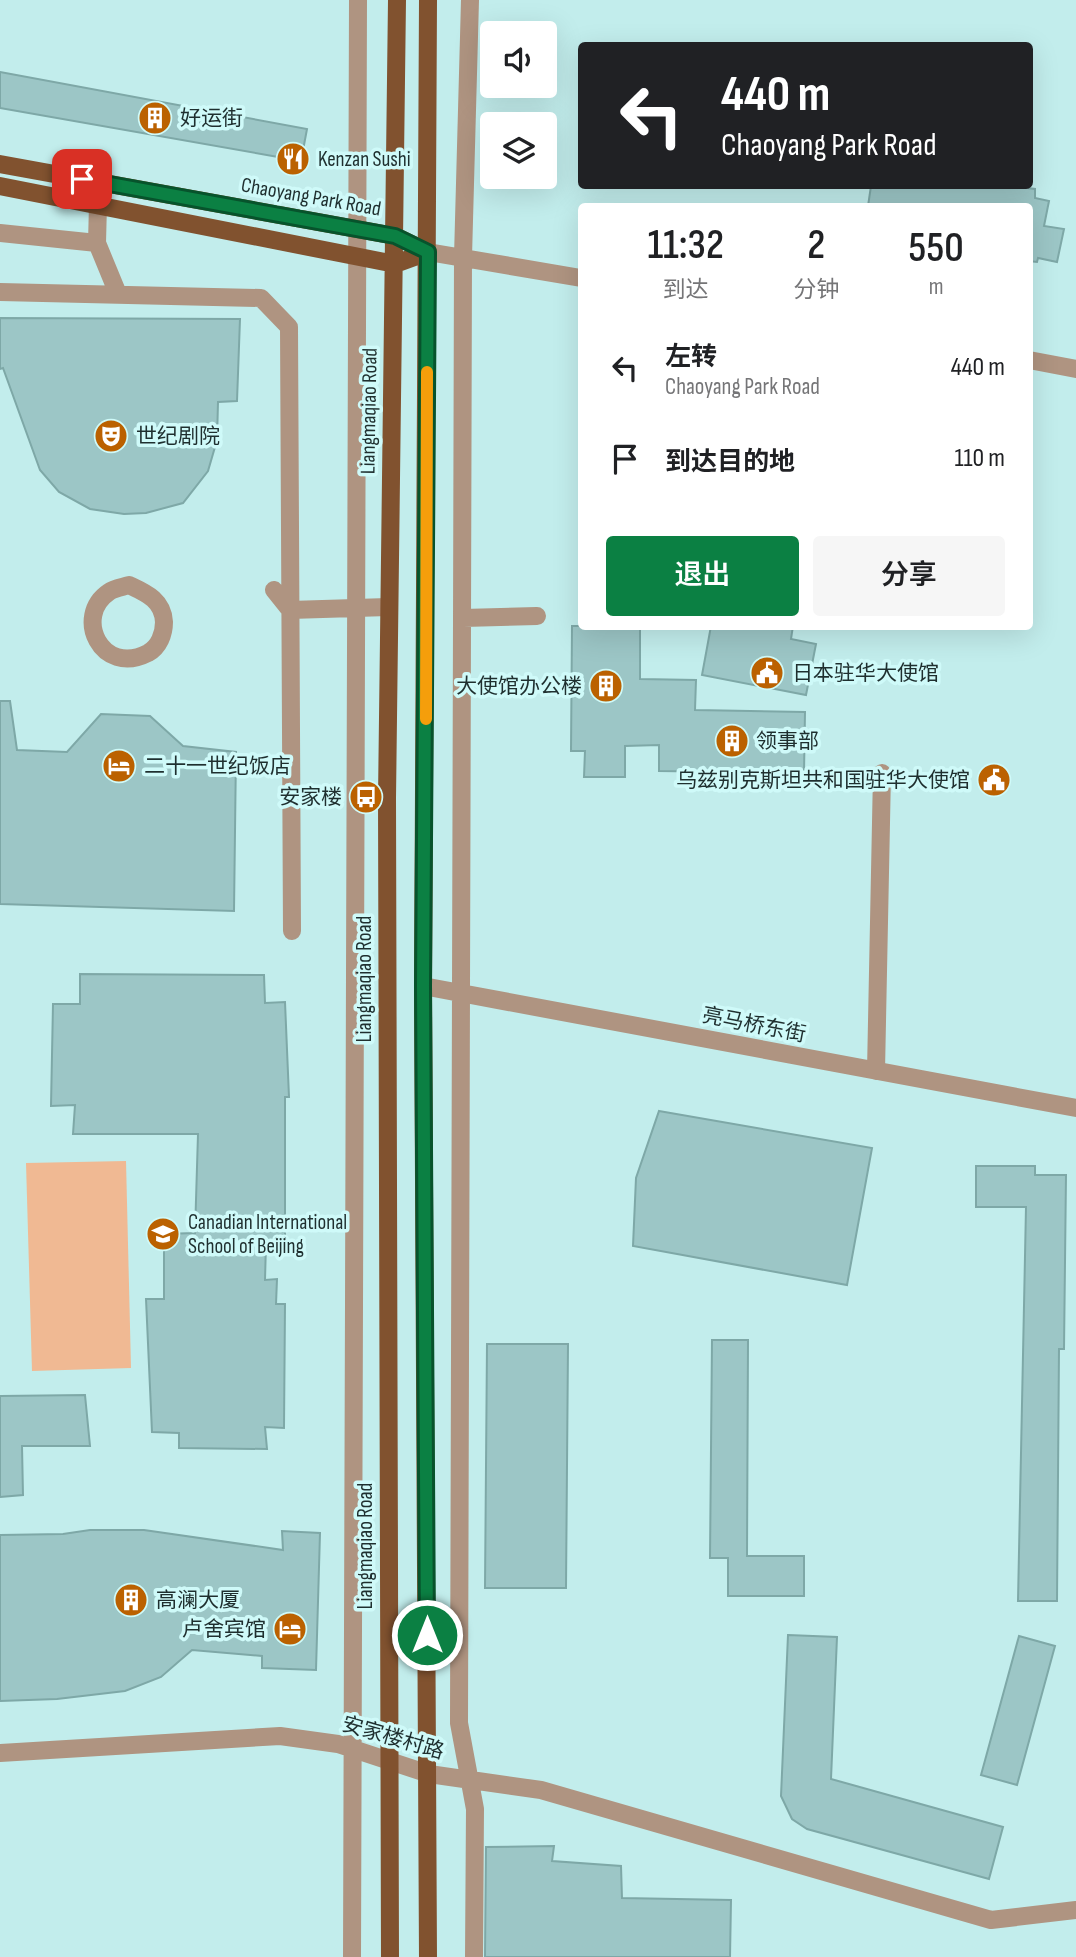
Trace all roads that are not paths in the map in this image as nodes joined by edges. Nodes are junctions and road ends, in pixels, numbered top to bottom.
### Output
1 (358, 0) edge
2 (397, 0) edge
3 (428, 0) edge
4 (470, 0) edge
5 (0, 164) edge
6 (0, 186) edge
7 (98, 204) junction
8 (358, 229) junction
9 (0, 233) edge
10 (395, 236) junction
11 (97, 243) junction
12 (428, 252) junction
13 (358, 256) junction
14 (463, 257) junction
15 (395, 264) junction
16 (578, 277) edge
17 (0, 292) edge
18 (118, 294) junction
19 (1033, 361) edge
20 (1076, 369) edge
21 (274, 590) dead end
22 (388, 607) junction
23 (357, 608) junction
24 (290, 610) junction
25 (537, 616) dead end
26 (463, 618) junction
27 (151, 652) joint
28 (882, 773) dead end
29 (292, 931) dead end
30 (423, 986) junction
31 (462, 994) junction
32 (876, 1071) junction
33 (1076, 1108) edge
34 (352, 1748) junction
35 (0, 1753) edge
36 (390, 1764) junction
37 (429, 1774) junction
38 (472, 1782) junction
39 (1076, 1910) edge
40 (352, 1957) edge
41 (390, 1957) edge
42 (428, 1957) edge
43 (474, 1957) edge

1 - 8 street
2 - 10 main road, Liangmaqiao Road
3 - 12 main road
4 - 14 street
5 - 8 main road, Chaoyang Park Road
6 - 7 main road
7 - 11 street
7 - 13 main road
8 - 10 main road, Chaoyang Park Road
8 - 13 street
9 - 11 street
10 - 12 main road, Chaoyang Park Road
10 - 15 main road, Liangmaqiao Road
11 - 18 street
12 - 14 street
12 - 15 main road
12 - 30 main road
13 - 15 main road
13 - 23 street
14 - 16 street
14 - 26 street
15 - 22 main road, Liangmaqiao Road
17 - 18 street
18 - 24 street
19 - 20 street
21 - 24 street
22 - 23 street
22 - 36 main road, Liangmaqiao Road
23 - 24 street
23 - 34 street
24 - 29 street
25 - 26 street
26 - 31 street
27 - 27 street
28 - 32 street
30 - 31 street, 亮马桥东街
30 - 37 main road
31 - 32 street, 亮马桥东街
31 - 38 street
32 - 33 street, 亮马桥东街
34 - 35 street, 安家楼村路
34 - 36 street, 安家楼村路
34 - 40 street
36 - 37 street, 安家楼村路
36 - 41 main road, Liangmaqiao Road
37 - 38 street, 安家楼村路
37 - 42 main road
38 - 39 street, 安家楼村路
38 - 43 street

